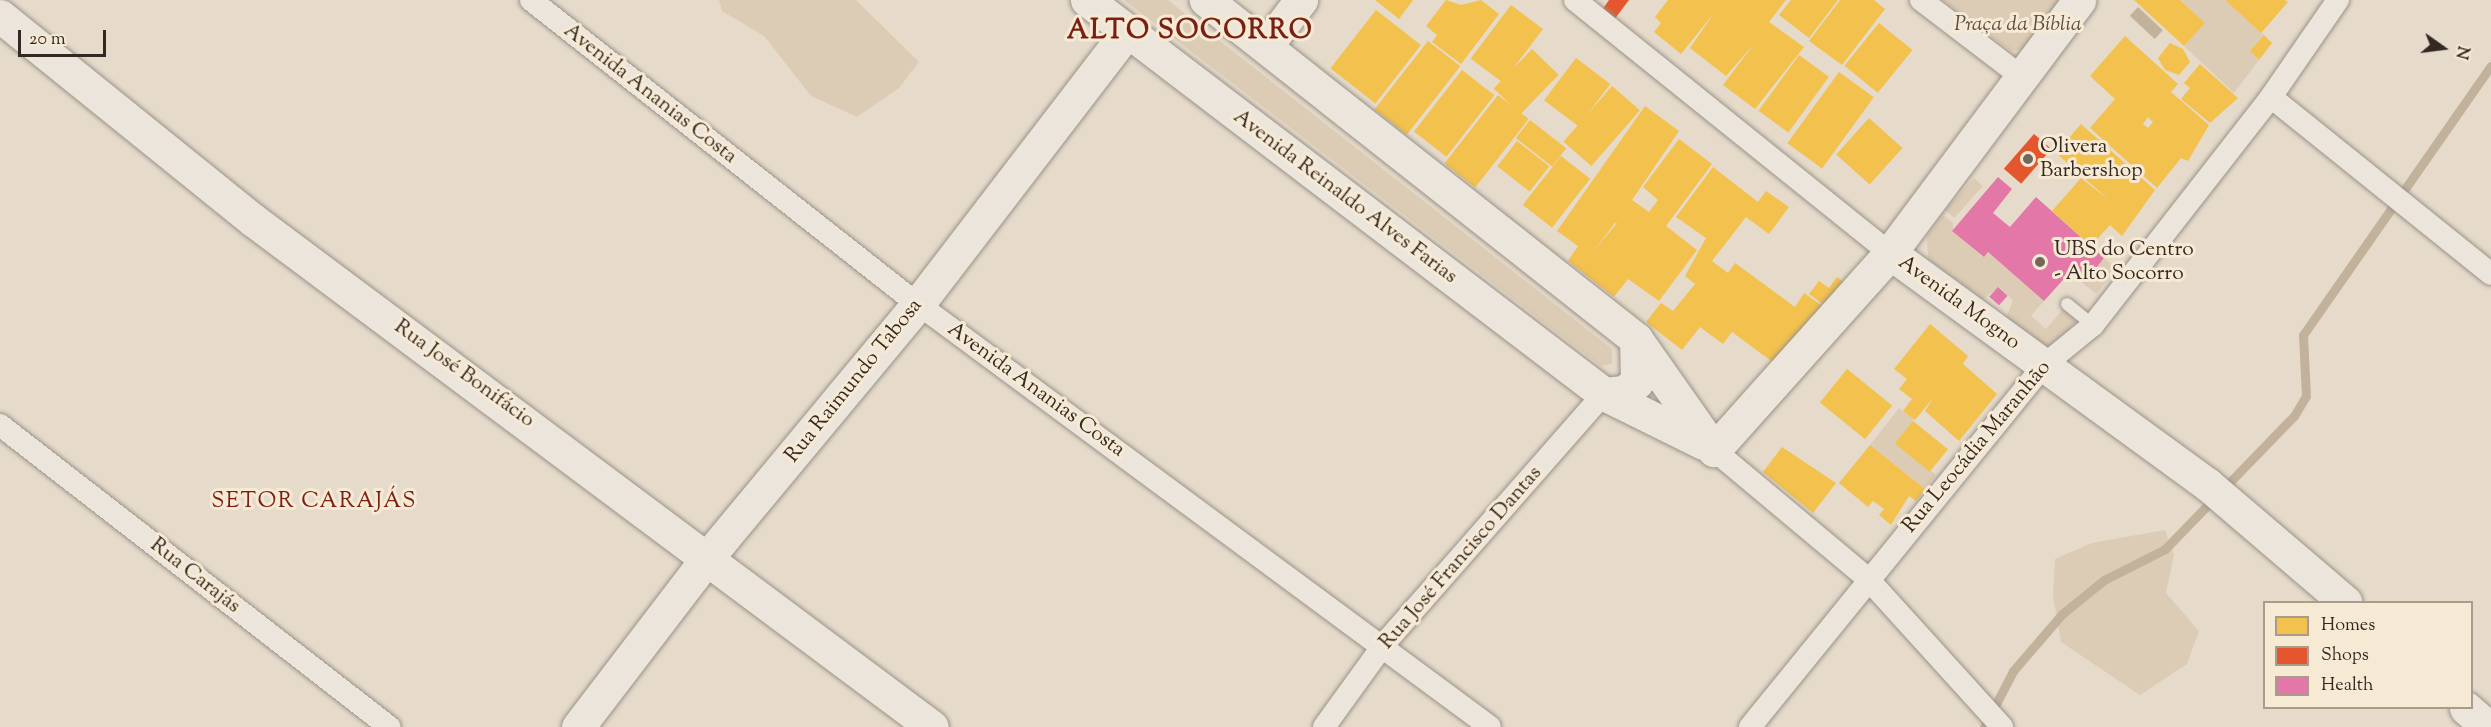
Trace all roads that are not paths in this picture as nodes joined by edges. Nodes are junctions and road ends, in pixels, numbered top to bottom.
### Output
1 (531, 0) edge
2 (1087, 0) edge
3 (1206, 0) edge
4 (1301, 0) edge
5 (1575, 0) edge
6 (1921, 0) edge
7 (2079, 0) edge
8 (2338, 0) edge
9 (0, 16) edge
10 (1127, 32) junction
11 (1266, 46) junction
12 (2022, 77) junction
13 (2271, 97) junction
14 (1890, 253) junction
15 (2491, 274) edge
16 (918, 304) junction
17 (2067, 304) dead end
18 (2093, 324) junction
19 (1636, 339) junction
20 (2044, 365) junction
21 (1604, 394) junction
22 (0, 425) edge
23 (1714, 450) junction
24 (707, 558) junction
25 (1867, 578) junction
26 (2343, 601) edge
27 (1384, 645) junction
28 (2467, 709) edge
29 (1999, 724) edge
30 (390, 727) edge
31 (578, 727) edge
32 (932, 727) edge
33 (1324, 727) edge
34 (1490, 727) edge
35 (1750, 727) edge
36 (2488, 727) edge

1 - 16 street, Avenida Ananias Costa
2 - 10 street, Avenida Reinaldo Alves Farias
3 - 11 street, Avenida Reinaldo Alves Farias
4 - 11 street
5 - 14 street, Avenida Mogno
6 - 12 street
7 - 12 street
8 - 13 street, Rua Leocádia Maranhão
9 - 24 street, Rua José Bonifácio
10 - 16 street, Rua Raimundo Tabosa
10 - 21 street, Avenida Reinaldo Alves Farias
11 - 19 street, Avenida Reinaldo Alves Farias
12 - 14 street
13 - 15 street
13 - 18 street, Rua Leocádia Maranhão
14 - 20 street, Avenida Mogno
14 - 23 street
16 - 24 street, Rua Raimundo Tabosa
16 - 27 street, Avenida Ananias Costa
17 - 18 lane
18 - 20 street, Rua Leocádia Maranhão
19 - 21 street
19 - 23 street, Avenida Reinaldo Alves Farias
20 - 25 street, Rua Leocádia Maranhão
20 - 26 street, Avenida Mogno
21 - 23 street, Avenida Reinaldo Alves Farias
21 - 27 street, Rua José Francisco Dantas
22 - 30 street, Rua Carajás
23 - 25 street, Avenida Reinaldo Alves Farias
24 - 31 street, Rua Raimundo Tabosa
24 - 32 street, Rua José Bonifácio
25 - 29 street, Avenida Reinaldo Alves Farias
25 - 35 street, Rua Leocádia Maranhão
27 - 33 street, Rua José Francisco Dantas
27 - 34 street, Avenida Ananias Costa
28 - 36 street

